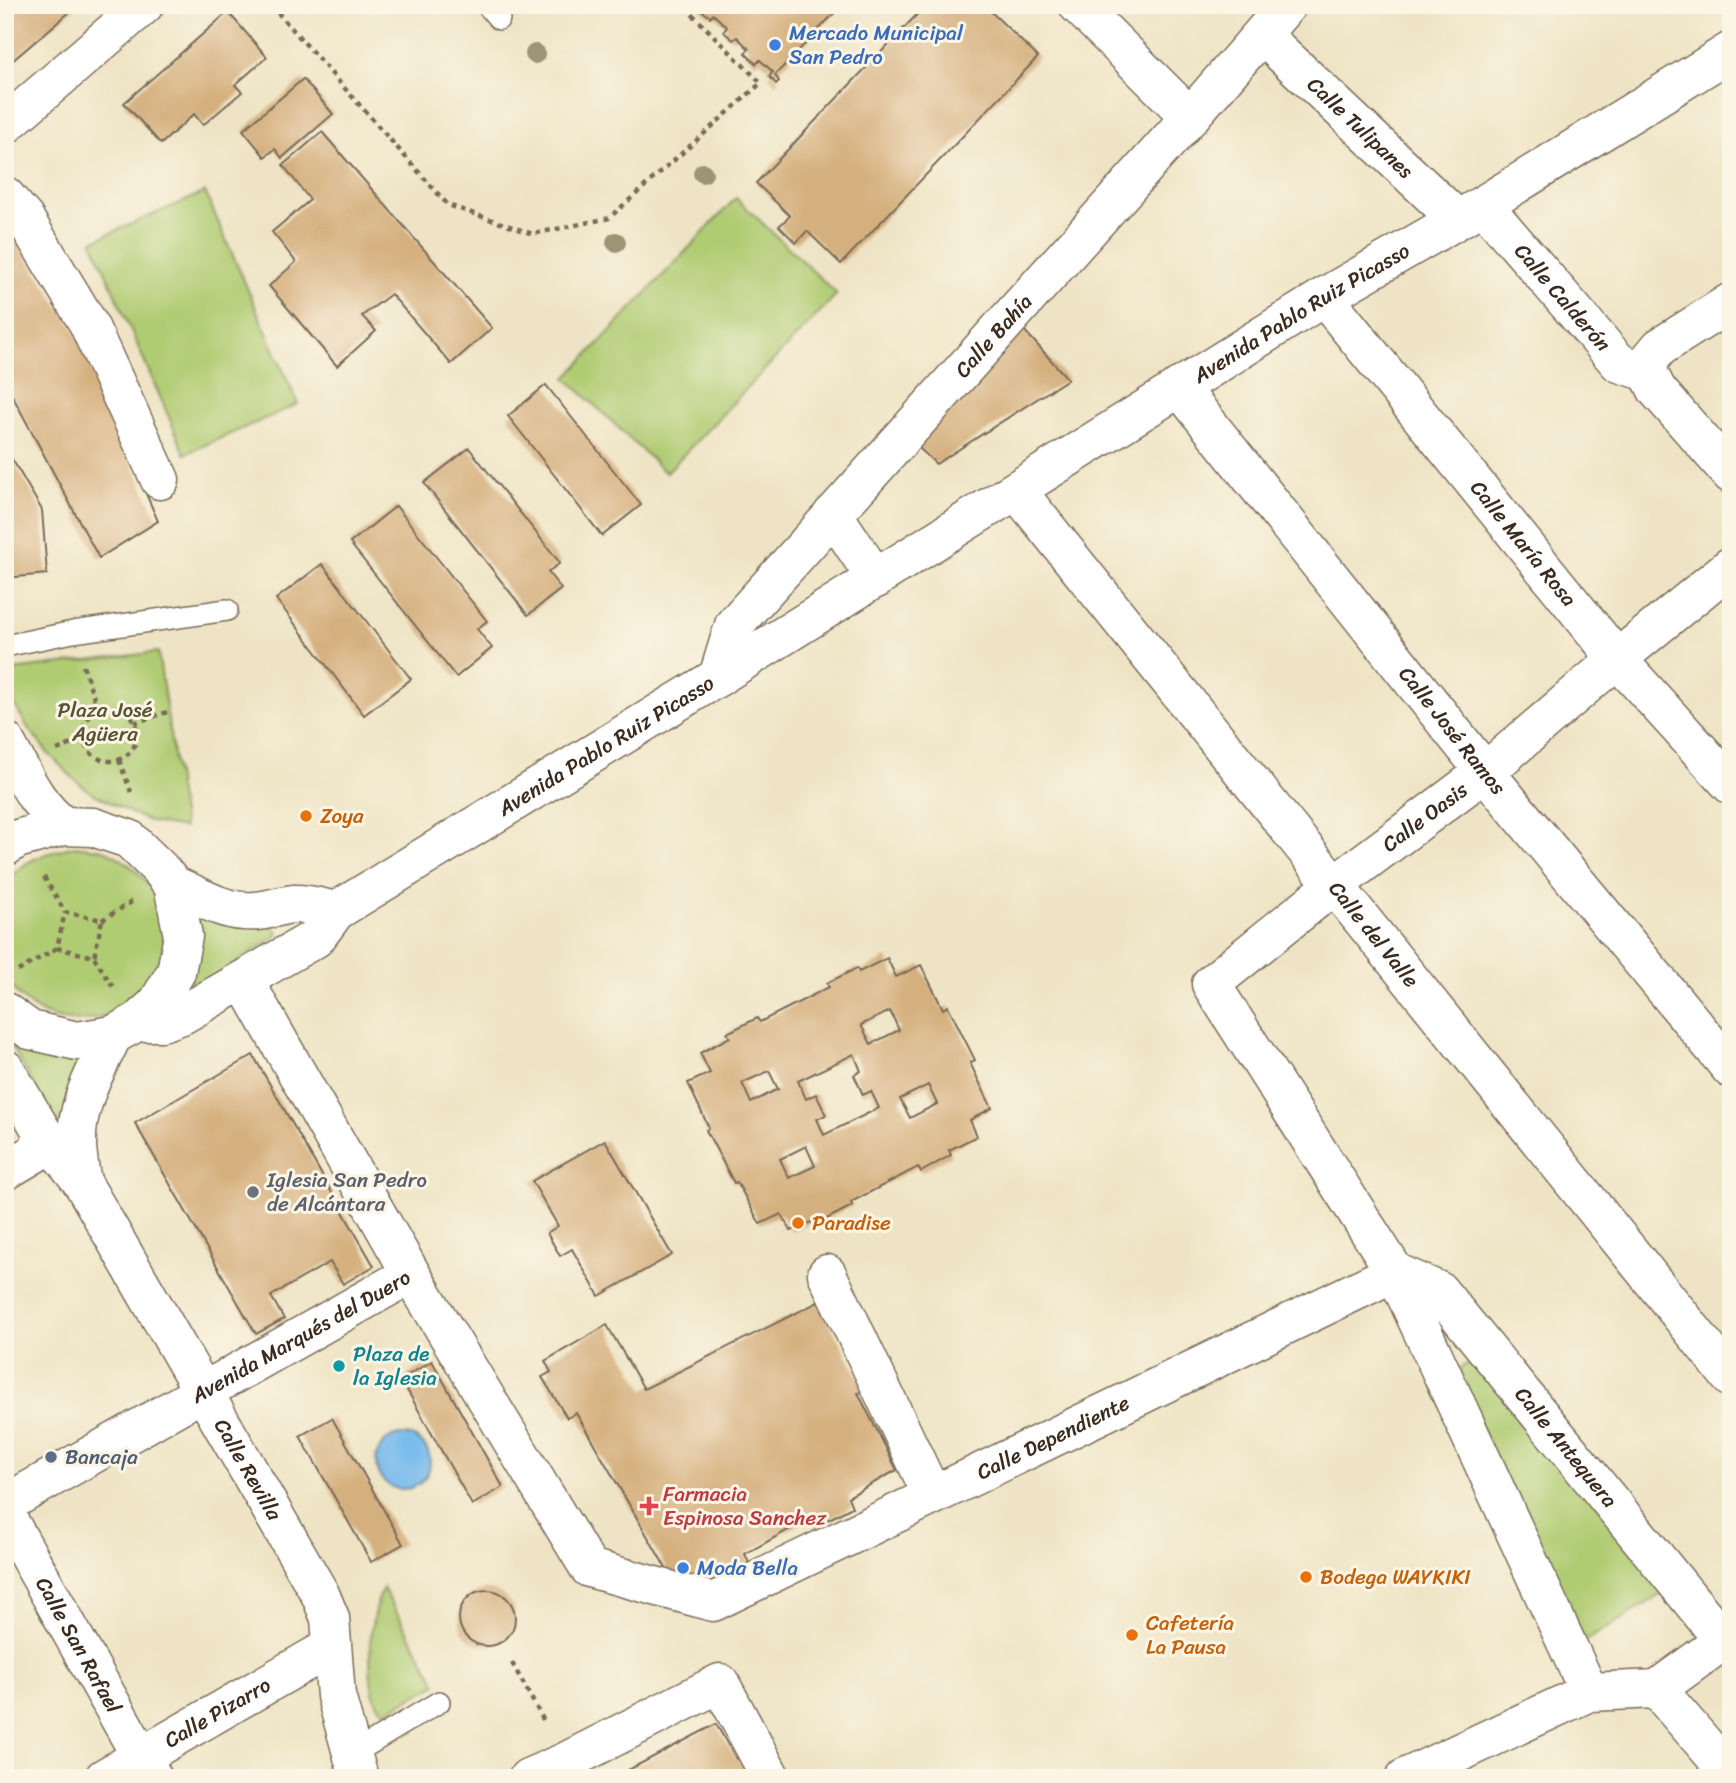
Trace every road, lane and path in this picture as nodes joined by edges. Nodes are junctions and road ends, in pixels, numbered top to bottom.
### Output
1 (144, 5) edge
2 (271, 5) edge
3 (683, 5) edge
4 (1077, 5) edge
5 (1287, 5) edge
6 (1262, 35) junction
7 (1731, 51) edge
8 (1190, 117) junction
9 (5, 125) edge
10 (5, 196) edge
11 (1470, 212) junction
12 (1324, 297) junction
13 (1731, 302) edge
14 (1648, 373) junction
15 (1179, 387) junction
16 (1731, 474) edge
17 (160, 480) dead end
18 (1017, 491) junction
19 (833, 514) junction
20 (1731, 566) edge
21 (876, 579) junction
22 (227, 610) dead end
23 (73, 632) junction
24 (5, 646) edge
25 (1617, 659) junction
26 (718, 677) junction
27 (98, 709) junction
28 (167, 712) dead end
29 (135, 723) junction
30 (5, 741) edge
31 (1485, 772) junction
32 (1731, 785) edge
33 (64, 826) junction
34 (5, 847) edge
35 (43, 876) dead end
36 (173, 885) junction
37 (1334, 885) junction
38 (137, 898) dead end
39 (336, 911) junction
40 (65, 912) junction
41 (102, 920) junction
42 (57, 948) junction
43 (94, 957) junction
44 (244, 980) junction
45 (115, 991) dead end
46 (7, 994) edge
47 (125, 1028) junction
48 (5, 1069) edge
49 (1731, 1069) edge
50 (43, 1133) junction
51 (5, 1171) edge
52 (82, 1182) junction
53 (1395, 1272) junction
54 (411, 1274) junction
55 (827, 1274) dead end
56 (1731, 1378) edge
57 (204, 1392) junction
58 (932, 1494) junction
59 (5, 1504) edge
60 (5, 1514) edge
61 (1727, 1638) edge
62 (331, 1647) junction
63 (512, 1662) dead end
64 (1657, 1689) junction
65 (1589, 1692) junction
66 (439, 1702) dead end
67 (544, 1723) dead end
68 (355, 1766) edge
69 (147, 1767) edge
70 (1731, 1775) edge
71 (104, 1778) edge
72 (528, 1778) edge
73 (771, 1778) edge
74 (1405, 1778) edge

1 - 9 street
2 - 3 path
4 - 8 street
5 - 6 street, Calle Bahía
6 - 8 street, Calle Bahía
6 - 11 street, Calle Tulipanes
7 - 11 street, Avenida Pablo Ruiz Picasso
8 - 19 street, Calle Bahía
10 - 17 street
11 - 12 street, Avenida Pablo Ruiz Picasso
11 - 14 street, Calle Calderón
12 - 15 street, Avenida Pablo Ruiz Picasso
12 - 25 street, Calle María Rosa
13 - 14 street
14 - 16 street
15 - 18 street, Avenida Pablo Ruiz Picasso
15 - 31 street, Calle José Ramos
18 - 21 street, Avenida Pablo Ruiz Picasso
18 - 37 street, Calle del Valle
19 - 21 street
19 - 26 street, Calle Bahía
20 - 25 street, Calle Oasis
21 - 26 street, Avenida Pablo Ruiz Picasso
22 - 23 lane
23 - 24 lane
23 - 27 path
25 - 31 street, Calle Oasis
25 - 32 street, Calle María Rosa
26 - 39 street, Avenida Pablo Ruiz Picasso
27 - 29 path
27 - 29 path
28 - 29 path
30 - 33 street
31 - 37 street, Calle Oasis
31 - 49 street, Calle José Ramos
33 - 34 street
33 - 36 street
35 - 40 path
36 - 39 street
36 - 47 street
37 - 53 street, Calle Oasis
37 - 56 street, Calle del Valle
38 - 41 path
39 - 44 street, Avenida Pablo Ruiz Picasso
40 - 41 path
40 - 42 path
41 - 43 path
42 - 43 path
42 - 46 path
43 - 45 path
44 - 47 street, Avenida Pablo Ruiz Picasso
44 - 54 street, Avenida Marqués del Duero
46 - 47 street, Avenida Pablo Ruiz Picasso
47 - 52 street, Calle Revilla
48 - 50 street, Calle Revilla
50 - 51 street
50 - 52 street, Calle Revilla
52 - 57 street, Calle Revilla
53 - 58 street, Calle Dependiente
53 - 61 street, Calle Antequera
53 - 65 street
54 - 57 street, Avenida Marqués del Duero
54 - 58 street, Calle Dependiente
55 - 58 street
57 - 59 street, Avenida Marqués del Duero
57 - 62 street, Calle Revilla
60 - 69 street, Calle San Rafael
61 - 64 street
62 - 68 street, Calle Revilla
62 - 69 street, Calle Pizarro
63 - 67 path
64 - 65 street
64 - 70 street
65 - 74 street
66 - 68 lane
69 - 71 street, Calle Pizarro
72 - 73 street

